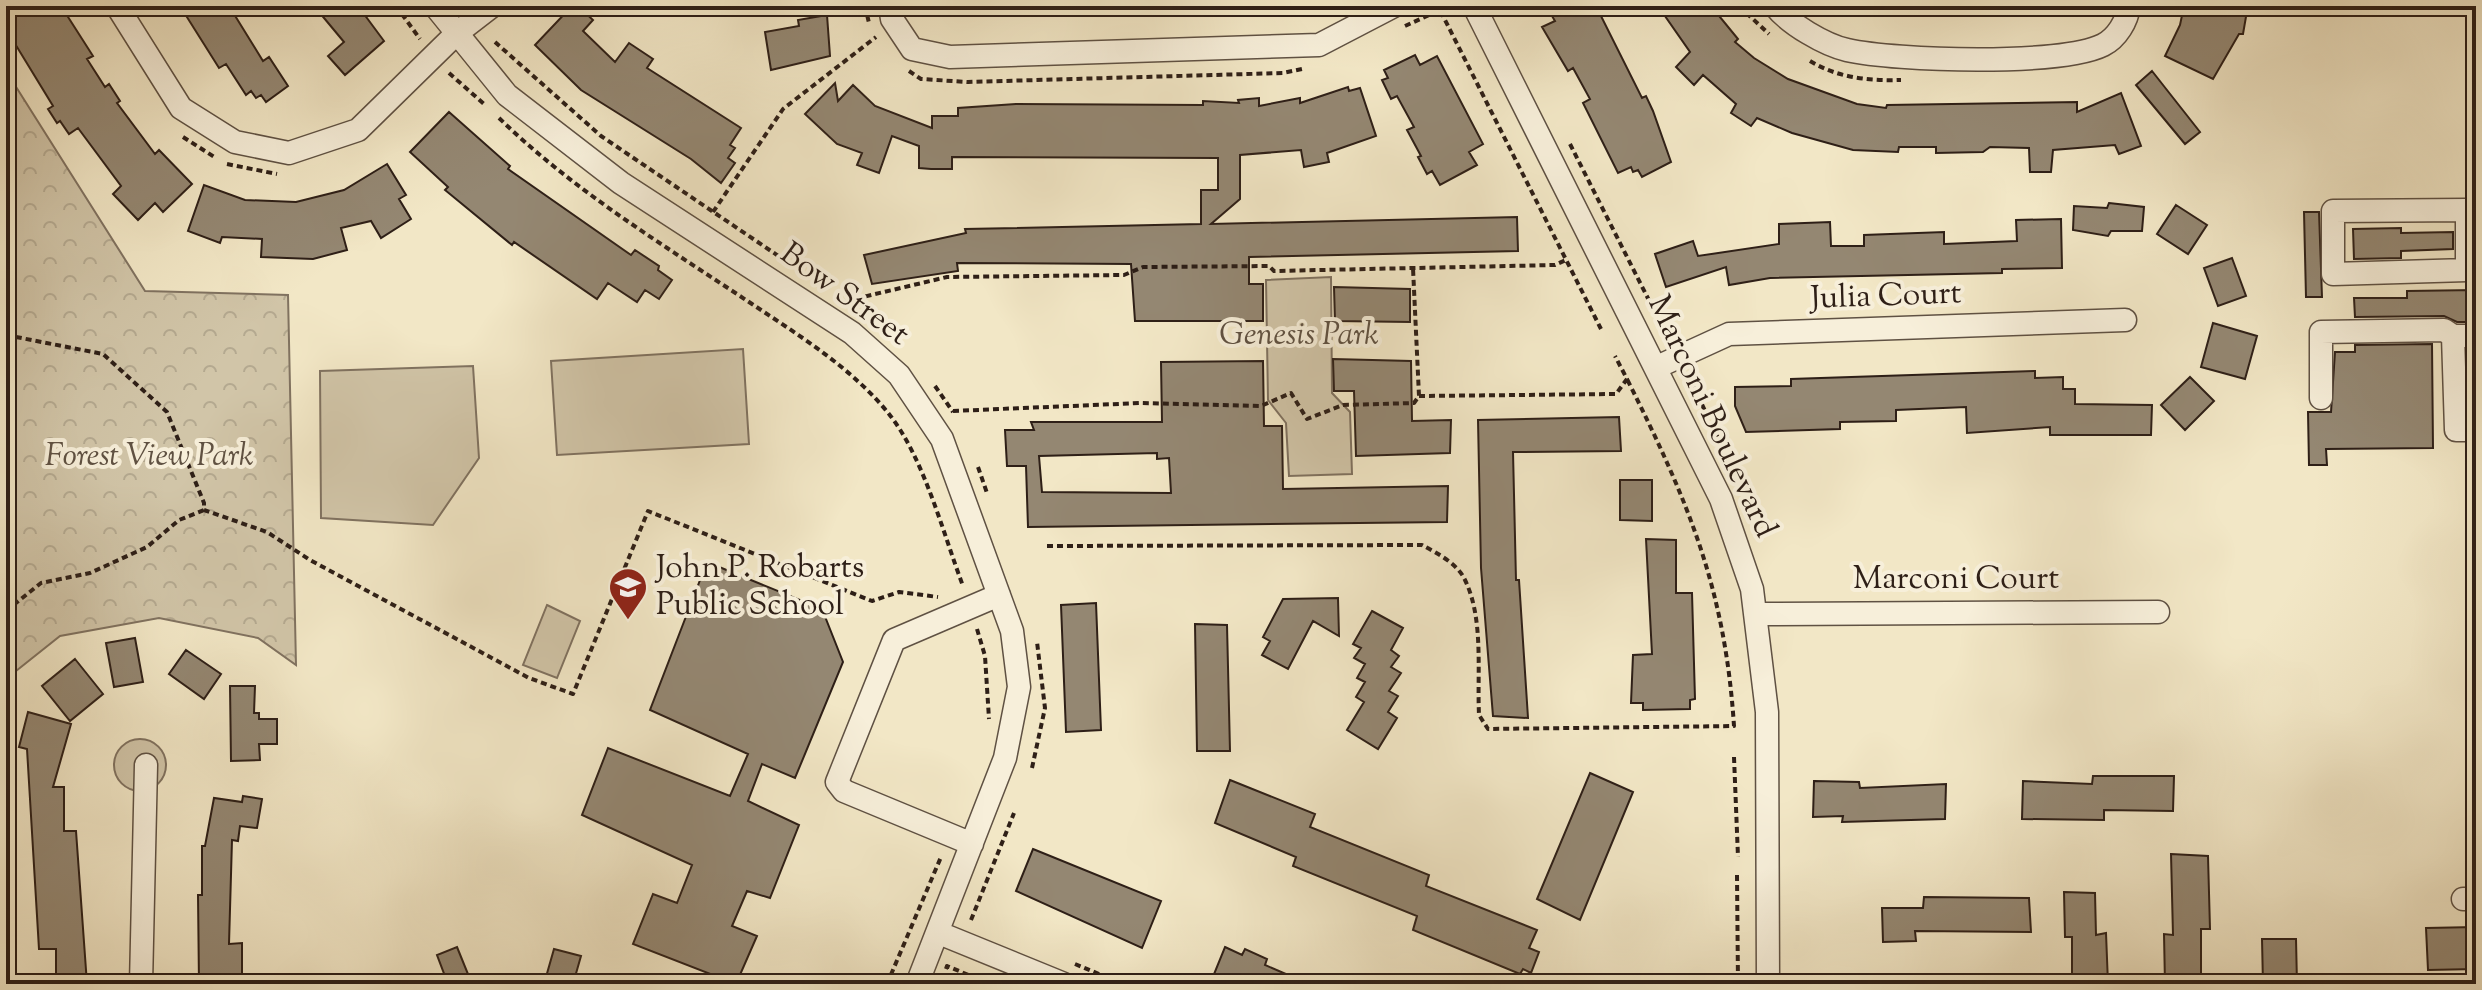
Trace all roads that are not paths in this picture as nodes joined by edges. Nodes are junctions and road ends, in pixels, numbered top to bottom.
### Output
1 (117, 6) edge
2 (435, 6) edge
3 (492, 6) edge
4 (890, 6) edge
5 (1394, 6) edge
6 (1474, 6) edge
7 (1775, 6) edge
8 (2129, 6) edge
9 (457, 33) junction
10 (2471, 270) edge
11 (2125, 320) dead end
12 (2453, 336) junction
13 (2476, 336) edge
14 (1657, 367) junction
15 (2321, 398) dead end
16 (2476, 430) edge
17 (999, 595) junction
18 (2158, 612) dead end
19 (1755, 614) junction
20 (146, 765) dead end
21 (972, 844) junction
22 (939, 933) junction
23 (141, 984) edge
24 (917, 984) edge
25 (1064, 984) edge
26 (1768, 984) edge

1 - 9 street
2 - 9 street, Bow Street
3 - 9 street
4 - 5 street
6 - 14 street, Marconi Boulevard
7 - 8 street
9 - 17 street, Bow Street
10 - 10 street
11 - 14 street, Julia Court
12 - 13 street
12 - 15 street
12 - 16 street
14 - 19 street, Marconi Boulevard
17 - 21 street, Bow Street
17 - 21 street
18 - 19 street, Marconi Court
19 - 26 street, Marconi Boulevard
20 - 23 street
21 - 22 street, Bow Street
22 - 24 street, Bow Street
22 - 25 street

